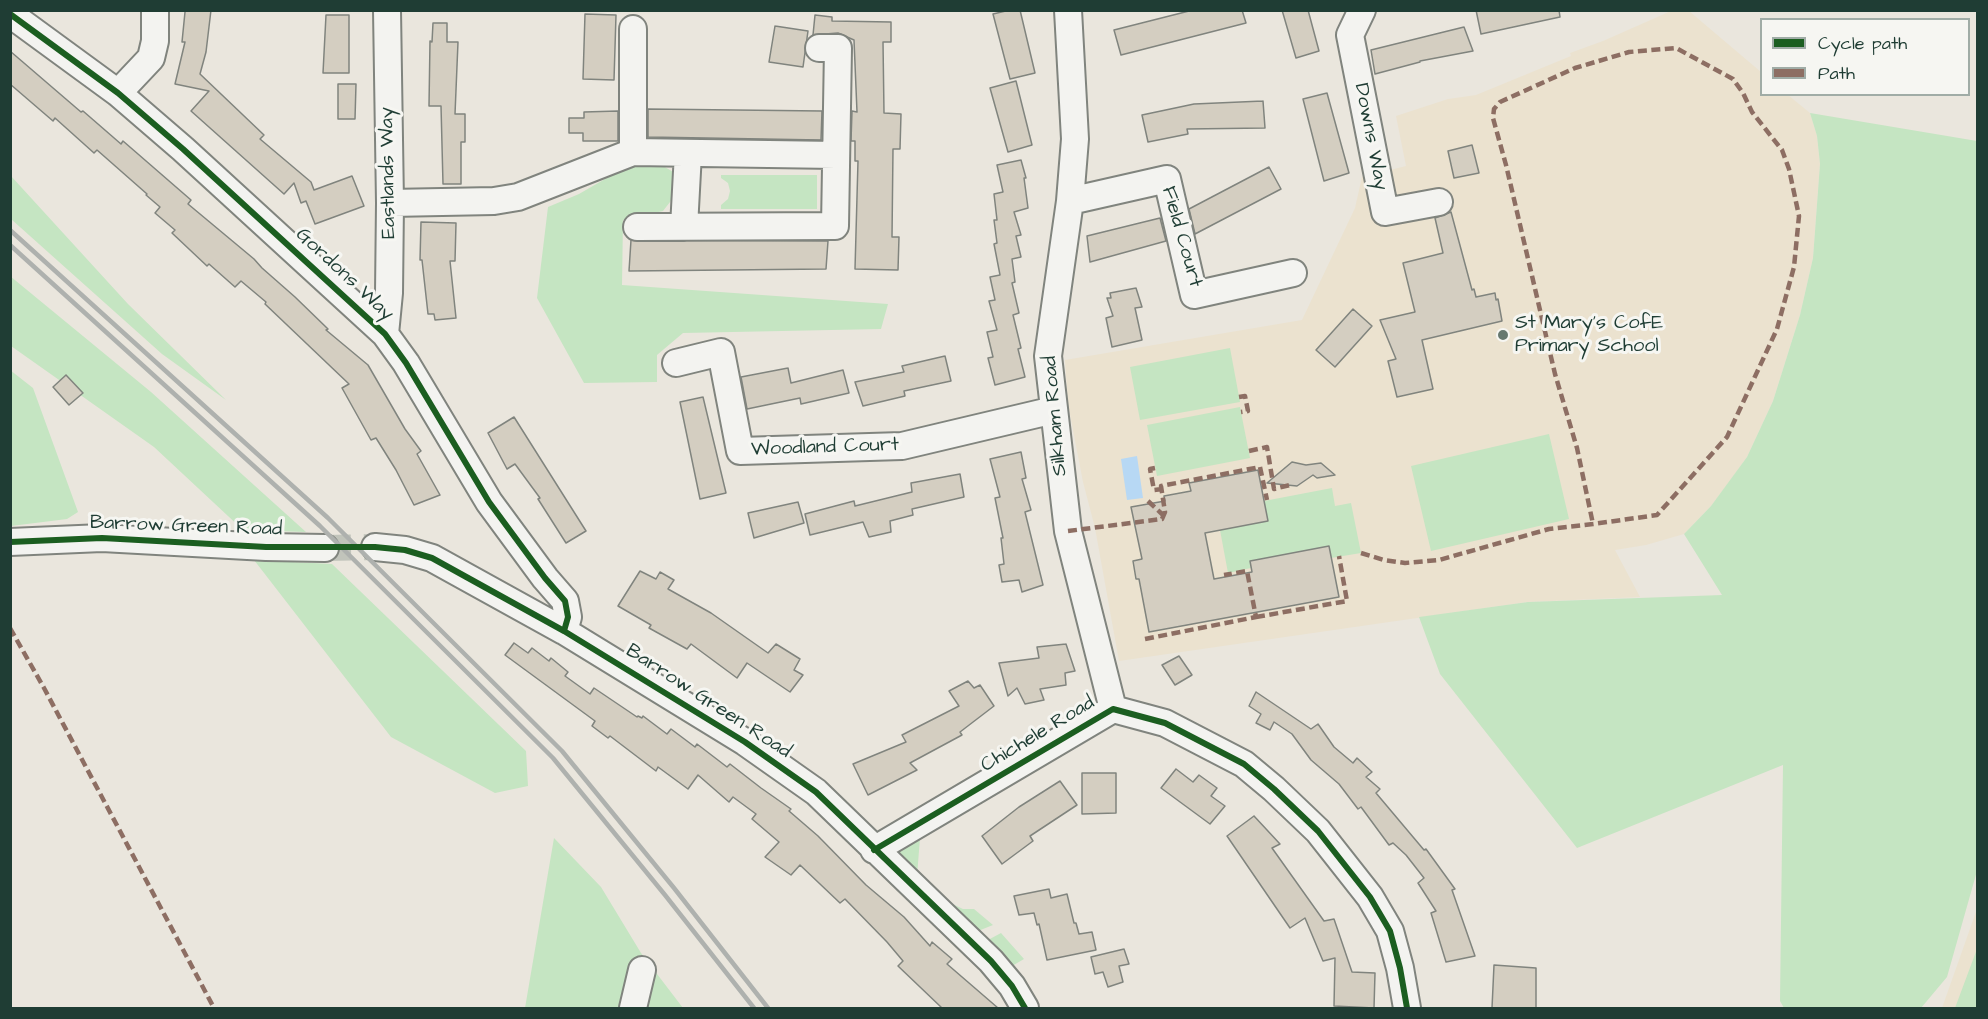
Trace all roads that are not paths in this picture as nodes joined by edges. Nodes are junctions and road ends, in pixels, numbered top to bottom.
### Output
1 (155, 10) edge
2 (387, 10) edge
3 (1068, 10) edge
4 (1362, 10) edge
5 (10, 14) edge
6 (633, 29) dead end
7 (819, 48) dead end
8 (118, 93) junction
9 (633, 152) junction
10 (688, 153) junction
11 (836, 155) junction
12 (1070, 201) junction
13 (1439, 202) dead end
14 (390, 203) junction
15 (637, 227) dead end
16 (684, 227) junction
17 (1293, 273) dead end
18 (385, 334) junction
19 (676, 363) dead end
20 (1054, 410) junction
21 (10, 542) edge
22 (375, 547) tunnel mouth
23 (325, 548) tunnel mouth
24 (564, 631) junction
25 (1113, 709) junction
26 (874, 850) junction
27 (642, 970) dead end
28 (633, 1008) edge
29 (1025, 1008) edge
30 (1407, 1008) edge

1 - 8 street
2 - 14 street, Eastlands Way
3 - 12 street, Silkham Road
4 - 13 street, Downs Way
5 - 8 street, Gordons Way
6 - 9 street
7 - 11 street
8 - 18 street, Gordons Way
9 - 10 street
9 - 14 street
10 - 11 street
10 - 16 street
11 - 16 street
12 - 17 street, Field Court
12 - 20 street, Silkham Road
14 - 18 street, Eastlands Way
15 - 16 street
18 - 24 street, Gordons Way
19 - 20 street, Woodland Court
20 - 25 street, Silkham Road
21 - 23 street, Barrow Green Road
22 - 24 street, Barrow Green Road
24 - 26 street, Barrow Green Road
25 - 26 street, Chichele Road
25 - 30 street, Chichele Road
26 - 29 street, Barrow Green Road
27 - 28 street

